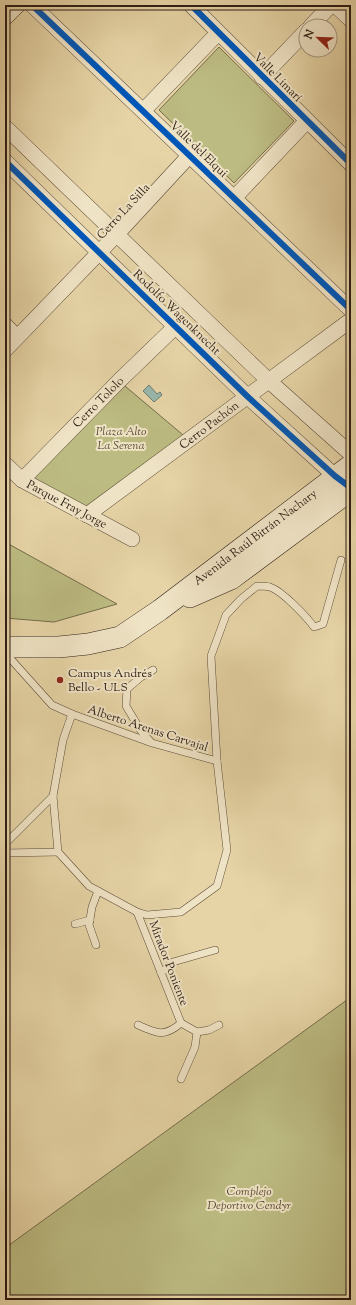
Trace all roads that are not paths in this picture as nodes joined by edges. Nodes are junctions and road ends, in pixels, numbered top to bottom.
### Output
1 (18, 5) edge
2 (32, 5) edge
3 (191, 5) edge
4 (331, 5) edge
5 (336, 5) edge
6 (5, 18) edge
7 (319, 18) edge
8 (351, 20) edge
9 (218, 33) junction
10 (298, 39) edge
11 (262, 76) junction
12 (143, 111) junction
13 (307, 121) junction
14 (5, 127) edge
15 (189, 156) junction
16 (5, 161) edge
17 (351, 164) edge
18 (234, 198) junction
19 (117, 234) junction
20 (99, 252) junction
21 (351, 310) edge
22 (351, 320) edge
23 (5, 325) edge
24 (176, 326) junction
25 (17, 337) junction
26 (5, 350) edge
27 (269, 381) junction
28 (248, 396) junction
29 (351, 454) edge
30 (5, 464) edge
31 (343, 471) edge
32 (22, 480) junction
33 (351, 490) edge
34 (87, 515) junction
35 (132, 539) dead end
36 (341, 560) dead end
37 (160, 610) junction
38 (6, 653) edge
39 (153, 670) dead end
40 (72, 714) junction
41 (152, 743) junction
42 (217, 761) junction
43 (53, 796) junction
44 (5, 844) edge
45 (58, 852) junction
46 (5, 853) edge
47 (98, 890) junction
48 (137, 912) junction
49 (90, 920) junction
50 (75, 924) dead end
51 (96, 945) dead end
52 (215, 950) dead end
53 (161, 973) junction
54 (181, 1023) junction
55 (138, 1025) dead end
56 (219, 1025) dead end
57 (197, 1032) junction
58 (180, 1079) dead end

1 - 6 street
2 - 12 street, Valle del Elqui
3 - 9 street, Valle Limarí
4 - 7 street
5 - 8 street
9 - 11 street, Valle Limarí
9 - 12 street
10 - 11 street
11 - 13 street, Valle Limarí
12 - 15 street, Valle del Elqui
13 - 17 street, Valle Limarí
13 - 18 street
14 - 19 street, Rodolfo Wagenknecht
15 - 18 street, Valle del Elqui
15 - 19 street, Cerro La Silla
16 - 20 street, Rodolfo Wagenknecht
18 - 21 street, Valle del Elqui
19 - 20 street, Cerro La Silla
19 - 27 street, Rodolfo Wagenknecht
20 - 24 street, Rodolfo Wagenknecht
20 - 25 street, Cerro La Silla
22 - 27 street, Cerro Pachón
23 - 25 street
24 - 28 street, Rodolfo Wagenknecht
24 - 32 street, Cerro Tololo
25 - 26 street, Cerro La Silla
27 - 28 street, Cerro Pachón
27 - 29 street, Rodolfo Wagenknecht
28 - 31 street, Rodolfo Wagenknecht
28 - 34 street, Cerro Pachón
30 - 32 street, Parque Fray Jorge
31 - 37 main road, Avenida Raúl Bitrán Nachary
32 - 34 street, Parque Fray Jorge
33 - 37 main road, Avenida Raúl Bitrán Nachary
34 - 35 street, Parque Fray Jorge
36 - 42 lane, Alberto Arenas Carvajal
37 - 38 main road, Avenida Raúl Bitrán Nachary
38 - 40 lane, Alberto Arenas Carvajal
39 - 41 lane
40 - 41 lane, Alberto Arenas Carvajal
40 - 43 lane, Alberto Arenas Carvajal
41 - 42 lane, Alberto Arenas Carvajal
42 - 48 lane, Alberto Arenas Carvajal
43 - 44 lane
43 - 45 lane, Alberto Arenas Carvajal
45 - 46 lane
45 - 47 lane, Alberto Arenas Carvajal
47 - 48 lane, Alberto Arenas Carvajal
47 - 49 lane
48 - 53 lane, Mirador Poniente
49 - 50 lane
49 - 51 lane
52 - 53 lane
53 - 54 lane, Mirador Poniente
54 - 55 lane
54 - 57 lane
56 - 57 lane
57 - 58 lane

